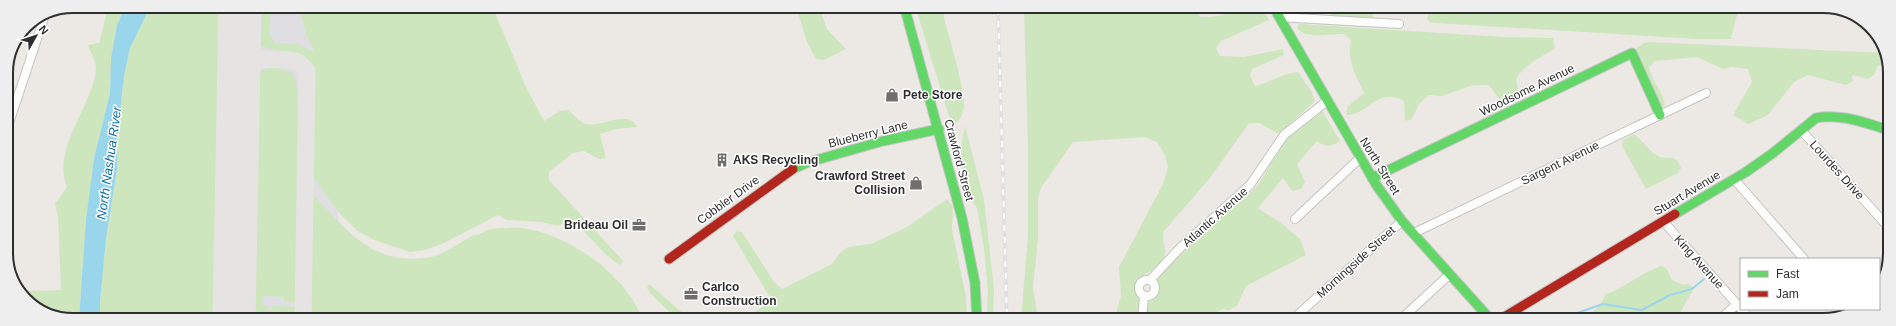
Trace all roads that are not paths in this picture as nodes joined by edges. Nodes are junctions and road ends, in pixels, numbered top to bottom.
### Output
1 (906, 13) edge
2 (1277, 13) edge
3 (1279, 17) junction
4 (43, 22) edge
5 (1400, 24) dead end
6 (1706, 93) dead end
7 (1327, 101) junction
8 (13, 104) edge
9 (1660, 115) junction
10 (1883, 129) edge
11 (939, 130) junction
12 (1800, 130) junction
13 (1360, 158) junction
14 (804, 165) joint
15 (1372, 178) junction
16 (1734, 179) junction
17 (1295, 218) dead end
18 (1402, 220) junction
19 (1662, 221) junction
20 (1883, 221) edge
21 (1414, 233) junction
22 (1803, 258) edge
23 (669, 259) dead end
24 (1450, 274) junction
25 (1150, 280) junction
26 (1144, 296) junction
27 (1737, 304) junction
28 (1740, 307) edge
29 (977, 313) edge
30 (1143, 313) edge
31 (1300, 313) edge
32 (1408, 313) edge
33 (1485, 313) edge
34 (1511, 313) edge
35 (1727, 313) edge

1 - 11 street, Crawford Street
2 - 3 street, North Street
3 - 5 street
3 - 7 street, North Street
4 - 8 street
6 - 9 street, Sargent Avenue
7 - 13 street, North Street
7 - 25 street, Atlantic Avenue
9 - 15 street, Woodsome Avenue
9 - 21 street, Sargent Avenue
10 - 12 street, Stuart Avenue
11 - 14 street, Blueberry Lane
11 - 29 street, Crawford Street
12 - 16 street, Stuart Avenue
12 - 20 street, Lourdes Drive
13 - 15 street, North Street
13 - 17 street
14 - 23 street, Cobbler Drive
15 - 18 street, North Street
16 - 19 street, Stuart Avenue
16 - 22 street
18 - 21 street, North Street
18 - 31 street, Morningside Street
19 - 27 street, King Avenue
19 - 34 street, Stuart Avenue
21 - 24 street, North Street
24 - 32 street
24 - 33 street, North Street
25 - 26 street, Atlantic Avenue
25 - 26 street
26 - 30 street, Atlantic Avenue
27 - 28 street, King Avenue
27 - 35 street

